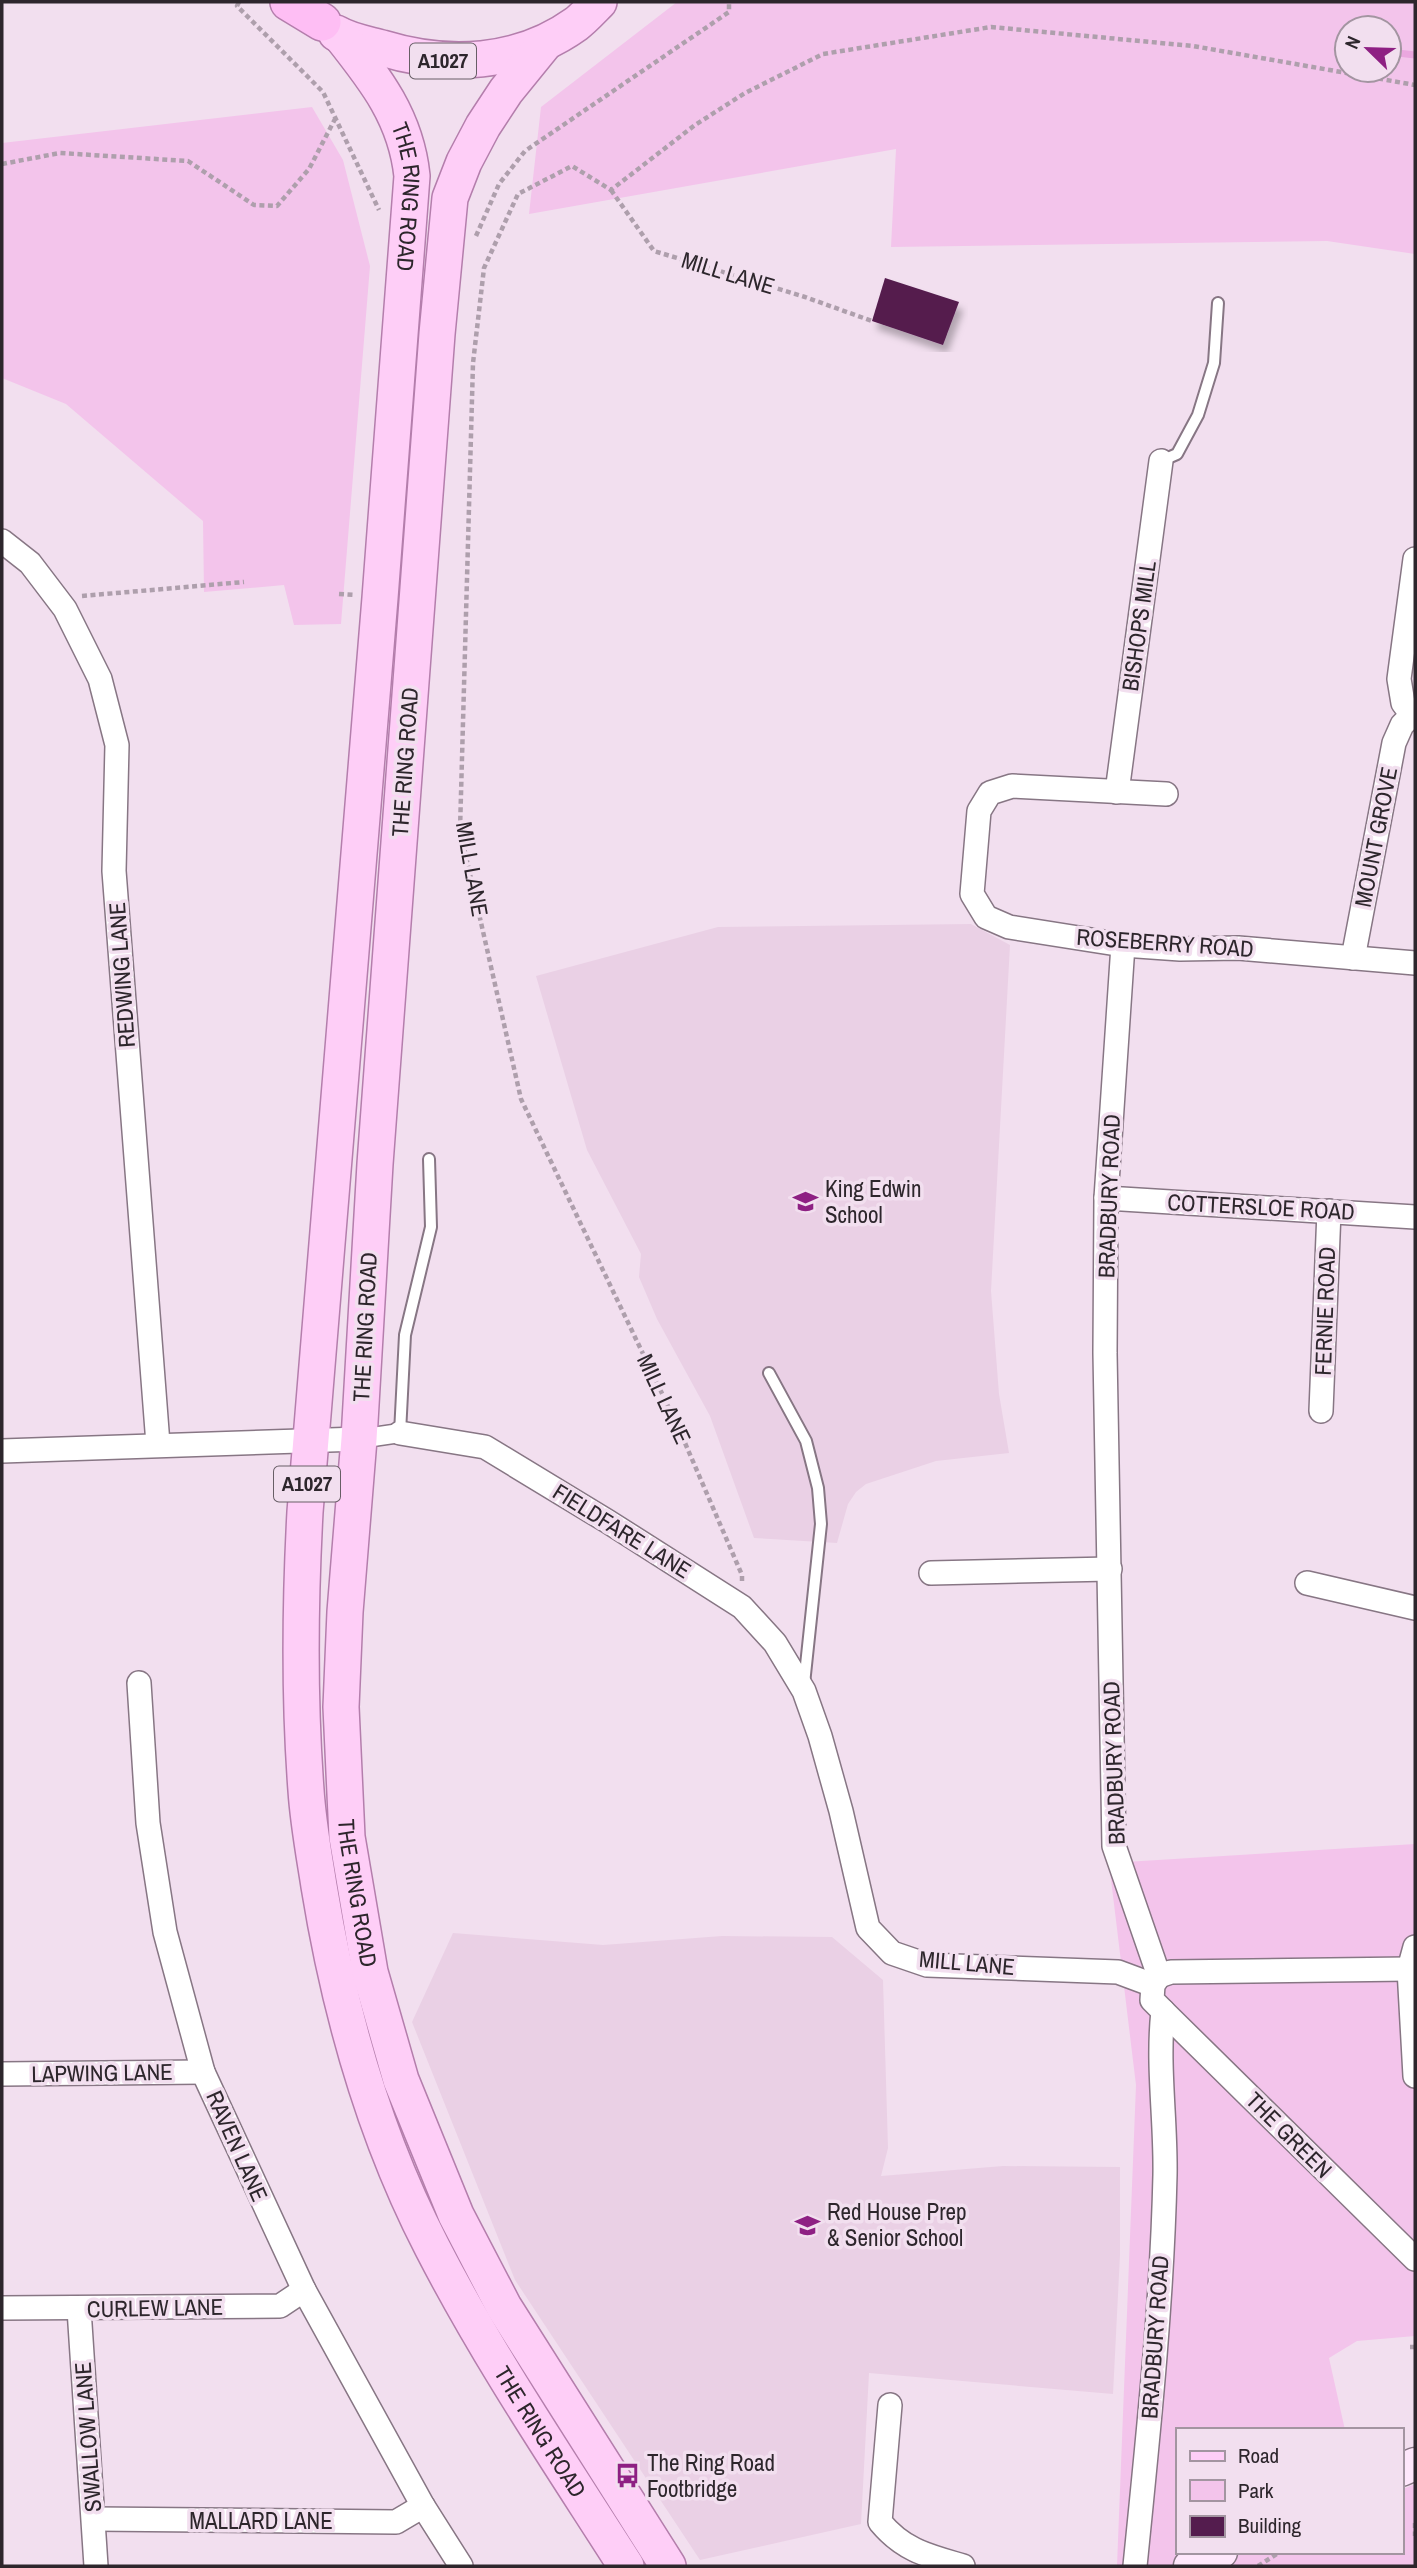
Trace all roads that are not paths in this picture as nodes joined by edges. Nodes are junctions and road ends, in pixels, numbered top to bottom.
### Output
1 (289, 2) edge
2 (599, 2) edge
3 (323, 20) edge
4 (545, 43) junction
5 (1218, 303) dead end
6 (1161, 461) joint
7 (2, 541) edge
8 (1415, 559) edge
9 (1414, 715) edge
10 (1118, 792) junction
11 (1166, 794) dead end
12 (1123, 945) junction
13 (1353, 958) junction
14 (1415, 963) edge
15 (429, 1159) dead end
16 (1107, 1198) junction
17 (1329, 1211) junction
18 (1415, 1217) edge
19 (769, 1373) dead end
20 (1321, 1411) dead end
21 (400, 1433) junction
22 (359, 1439) junction
23 (310, 1440) junction
24 (158, 1444) junction
25 (2, 1451) edge
26 (1110, 1569) junction
27 (931, 1573) dead end
28 (1307, 1583) dead end
29 (1415, 1608) edge
30 (139, 1683) dead end
31 (804, 1690) junction
32 (1412, 1958) edge
33 (1156, 1981) junction
34 (1163, 2011) junction
35 (203, 2072) junction
36 (2, 2074) edge
37 (1415, 2076) edge
38 (1415, 2259) edge
39 (304, 2290) junction
40 (2, 2308) edge
41 (79, 2309) junction
42 (890, 2405) dead end
43 (424, 2506) junction
44 (94, 2519) junction
45 (1217, 2554) edge
46 (96, 2566) edge
47 (461, 2566) edge
48 (626, 2566) edge
49 (668, 2566) edge
50 (963, 2566) edge
51 (1135, 2566) edge
52 (1190, 2566) edge

1 - 3 highway
2 - 4 main road, A1027
3 - 4 main road, A1027
3 - 23 main road, THE RING ROAD / A1027
4 - 22 main road, THE RING ROAD / A1027
5 - 6 lane
6 - 10 street, BISHOPS MILL
7 - 24 street, REDWING LANE
8 - 9 street, MOUNT GROVE
9 - 13 street, MOUNT GROVE
10 - 11 street
10 - 12 street, ROSEBERRY ROAD
12 - 13 street, ROSEBERRY ROAD
12 - 16 street, BRADBURY ROAD
13 - 14 street, ROSEBERRY ROAD
15 - 21 lane
16 - 17 street, COTTERSLOE ROAD
16 - 26 street, BRADBURY ROAD
17 - 18 street, COTTERSLOE ROAD
17 - 20 street, FERNIE ROAD
19 - 31 lane
21 - 22 street
21 - 31 street, FIELDFARE LANE
22 - 23 street
22 - 49 main road, THE RING ROAD / A1027
23 - 24 street
23 - 48 main road, THE RING ROAD / A1027
24 - 25 street
26 - 27 street
26 - 33 street, BRADBURY ROAD
28 - 29 street
30 - 35 street, RAVEN LANE
31 - 33 street, MILL LANE
32 - 33 street, MILL LANE
32 - 37 street
33 - 34 street, BRADBURY ROAD
34 - 38 street, THE GREEN
34 - 51 street, BRADBURY ROAD
35 - 36 street, LAPWING LANE
35 - 39 street, RAVEN LANE
39 - 41 street, CURLEW LANE
39 - 43 street, RAVEN LANE
40 - 41 street, CURLEW LANE
41 - 44 street, SWALLOW LANE
42 - 50 street
43 - 44 street, MALLARD LANE
43 - 47 street, RAVEN LANE
44 - 46 street, SWALLOW LANE
45 - 52 main road

